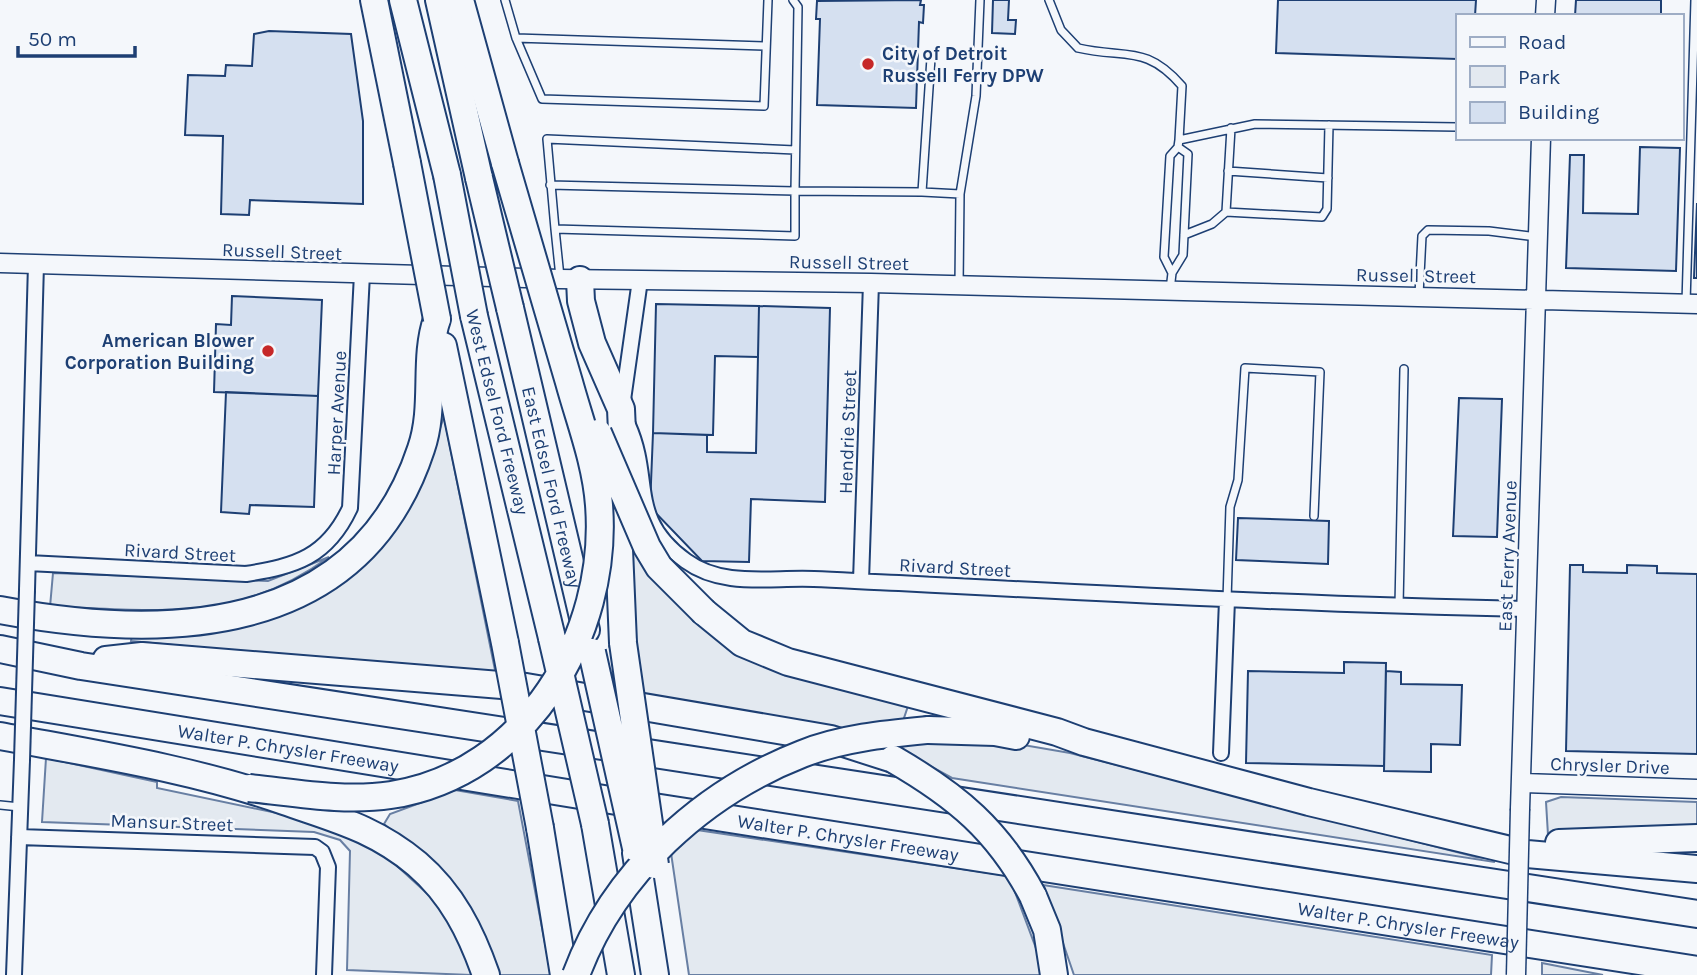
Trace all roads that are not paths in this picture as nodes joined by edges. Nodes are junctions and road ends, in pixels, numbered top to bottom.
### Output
1 (374, 0) edge
2 (403, 0) edge
3 (439, 0) edge
4 (460, 0) edge
5 (505, 0) edge
6 (768, 0) edge
7 (793, 0) edge
8 (980, 0) edge
9 (1049, 0) edge
10 (1695, 0) edge
11 (516, 38) junction
12 (765, 46) junction
13 (931, 58) dead end
14 (1329, 125) junction
15 (1456, 127) edge
16 (1231, 128) junction
17 (1541, 140) edge
18 (1179, 144) junction
19 (795, 150) junction
20 (1228, 171) junction
21 (1328, 177) junction
22 (550, 185) junction
23 (795, 191) junction
24 (922, 192) junction
25 (960, 194) junction
26 (1226, 212) junction
27 (555, 229) junction
28 (1184, 235) junction
29 (1537, 237) junction
30 (0, 263) edge
31 (36, 264) junction
32 (362, 274) junction
33 (570, 279) junction
34 (640, 280) junction
35 (1171, 282) junction
36 (871, 283) junction
37 (960, 285) junction
38 (1419, 296) junction
39 (1535, 299) junction
40 (1692, 304) edge
41 (552, 321) junction
42 (1404, 369) dead end
43 (441, 391) junction
44 (621, 409) junction
45 (1314, 516) dead end
46 (324, 546) joint
47 (28, 563) junction
48 (861, 581) junction
49 (1227, 600) junction
50 (1399, 606) junction
51 (1527, 609) junction
52 (0, 610) edge
53 (0, 649) edge
54 (81, 666) junction
55 (0, 701) edge
56 (0, 736) edge
57 (1084, 742) junction
58 (1221, 753) dead end
59 (1521, 783) junction
60 (249, 788) junction
61 (1697, 789) edge
62 (0, 805) edge
63 (20, 807) junction
64 (19, 837) junction
65 (1697, 838) edge
66 (1479, 842) junction
67 (1697, 869) edge
68 (646, 913) junction
69 (1697, 914) edge
70 (1586, 953) junction
71 (1697, 970) edge
72 (15, 975) edge
73 (324, 975) edge
74 (486, 975) edge
75 (564, 975) edge
76 (576, 975) edge
77 (621, 975) edge
78 (655, 975) edge
79 (1054, 975) edge
80 (1516, 975) edge
81 (1640, 975) edge

1 - 43 highway, bridge
2 - 77 highway, West Edsel Ford Freeway, bridge
3 - 68 highway, East Edsel Ford Freeway, bridge
4 - 41 highway, bridge
5 - 11 lane
6 - 12 lane
7 - 19 lane
8 - 25 lane
9 - 18 lane
10 - 40 lane
11 - 12 lane
11 - 12 lane
13 - 24 lane
14 - 15 lane
14 - 16 lane
14 - 21 lane
16 - 18 lane
16 - 20 lane
17 - 29 street, East Ferry Avenue
18 - 28 lane
18 - 35 lane
19 - 22 lane
19 - 23 lane
20 - 21 lane
20 - 26 lane
21 - 26 lane
22 - 23 lane
22 - 27 lane
23 - 24 lane
23 - 27 lane
24 - 25 lane
25 - 37 lane
26 - 28 lane
27 - 33 lane
28 - 35 lane
29 - 38 lane
29 - 39 street, East Ferry Avenue
30 - 31 street, Russell Street
31 - 32 street, Russell Street
31 - 47 street
32 - 33 street, Russell Street
32 - 46 street, Harper Avenue
33 - 34 street, Russell Street
33 - 44 highway
34 - 36 street, Russell Street
34 - 44 street
35 - 37 street, Russell Street
35 - 38 street, Russell Street
36 - 37 street, Russell Street
36 - 48 street, Hendrie Street
38 - 39 street, Russell Street
39 - 40 street, Russell Street
39 - 51 street, East Ferry Avenue
41 - 57 highway, bridge
41 - 60 highway, bridge
42 - 50 lane
43 - 52 highway
43 - 75 highway, bridge
44 - 48 street, Rivard Street
44 - 68 highway, bridge
45 - 49 lane
46 - 47 street, Rivard Street
47 - 63 street, bridge
48 - 49 street, Rivard Street
49 - 50 street, Rivard Street
49 - 58 street
50 - 51 street, Rivard Street
51 - 59 street, East Ferry Avenue
53 - 54 highway
54 - 69 highway
54 - 79 highway, bridge
55 - 70 highway, Walter P. Chrysler Freeway
56 - 60 highway
57 - 66 highway
57 - 76 highway, bridge
59 - 61 street, Chrysler Drive
59 - 80 street, East Ferry Avenue, bridge
60 - 74 highway
62 - 63 lane
63 - 64 street
64 - 72 street
64 - 73 street, Mansur Street
65 - 66 highway
66 - 67 highway
68 - 78 highway, East Edsel Ford Freeway
70 - 71 highway, Walter P. Chrysler Freeway
70 - 81 highway

